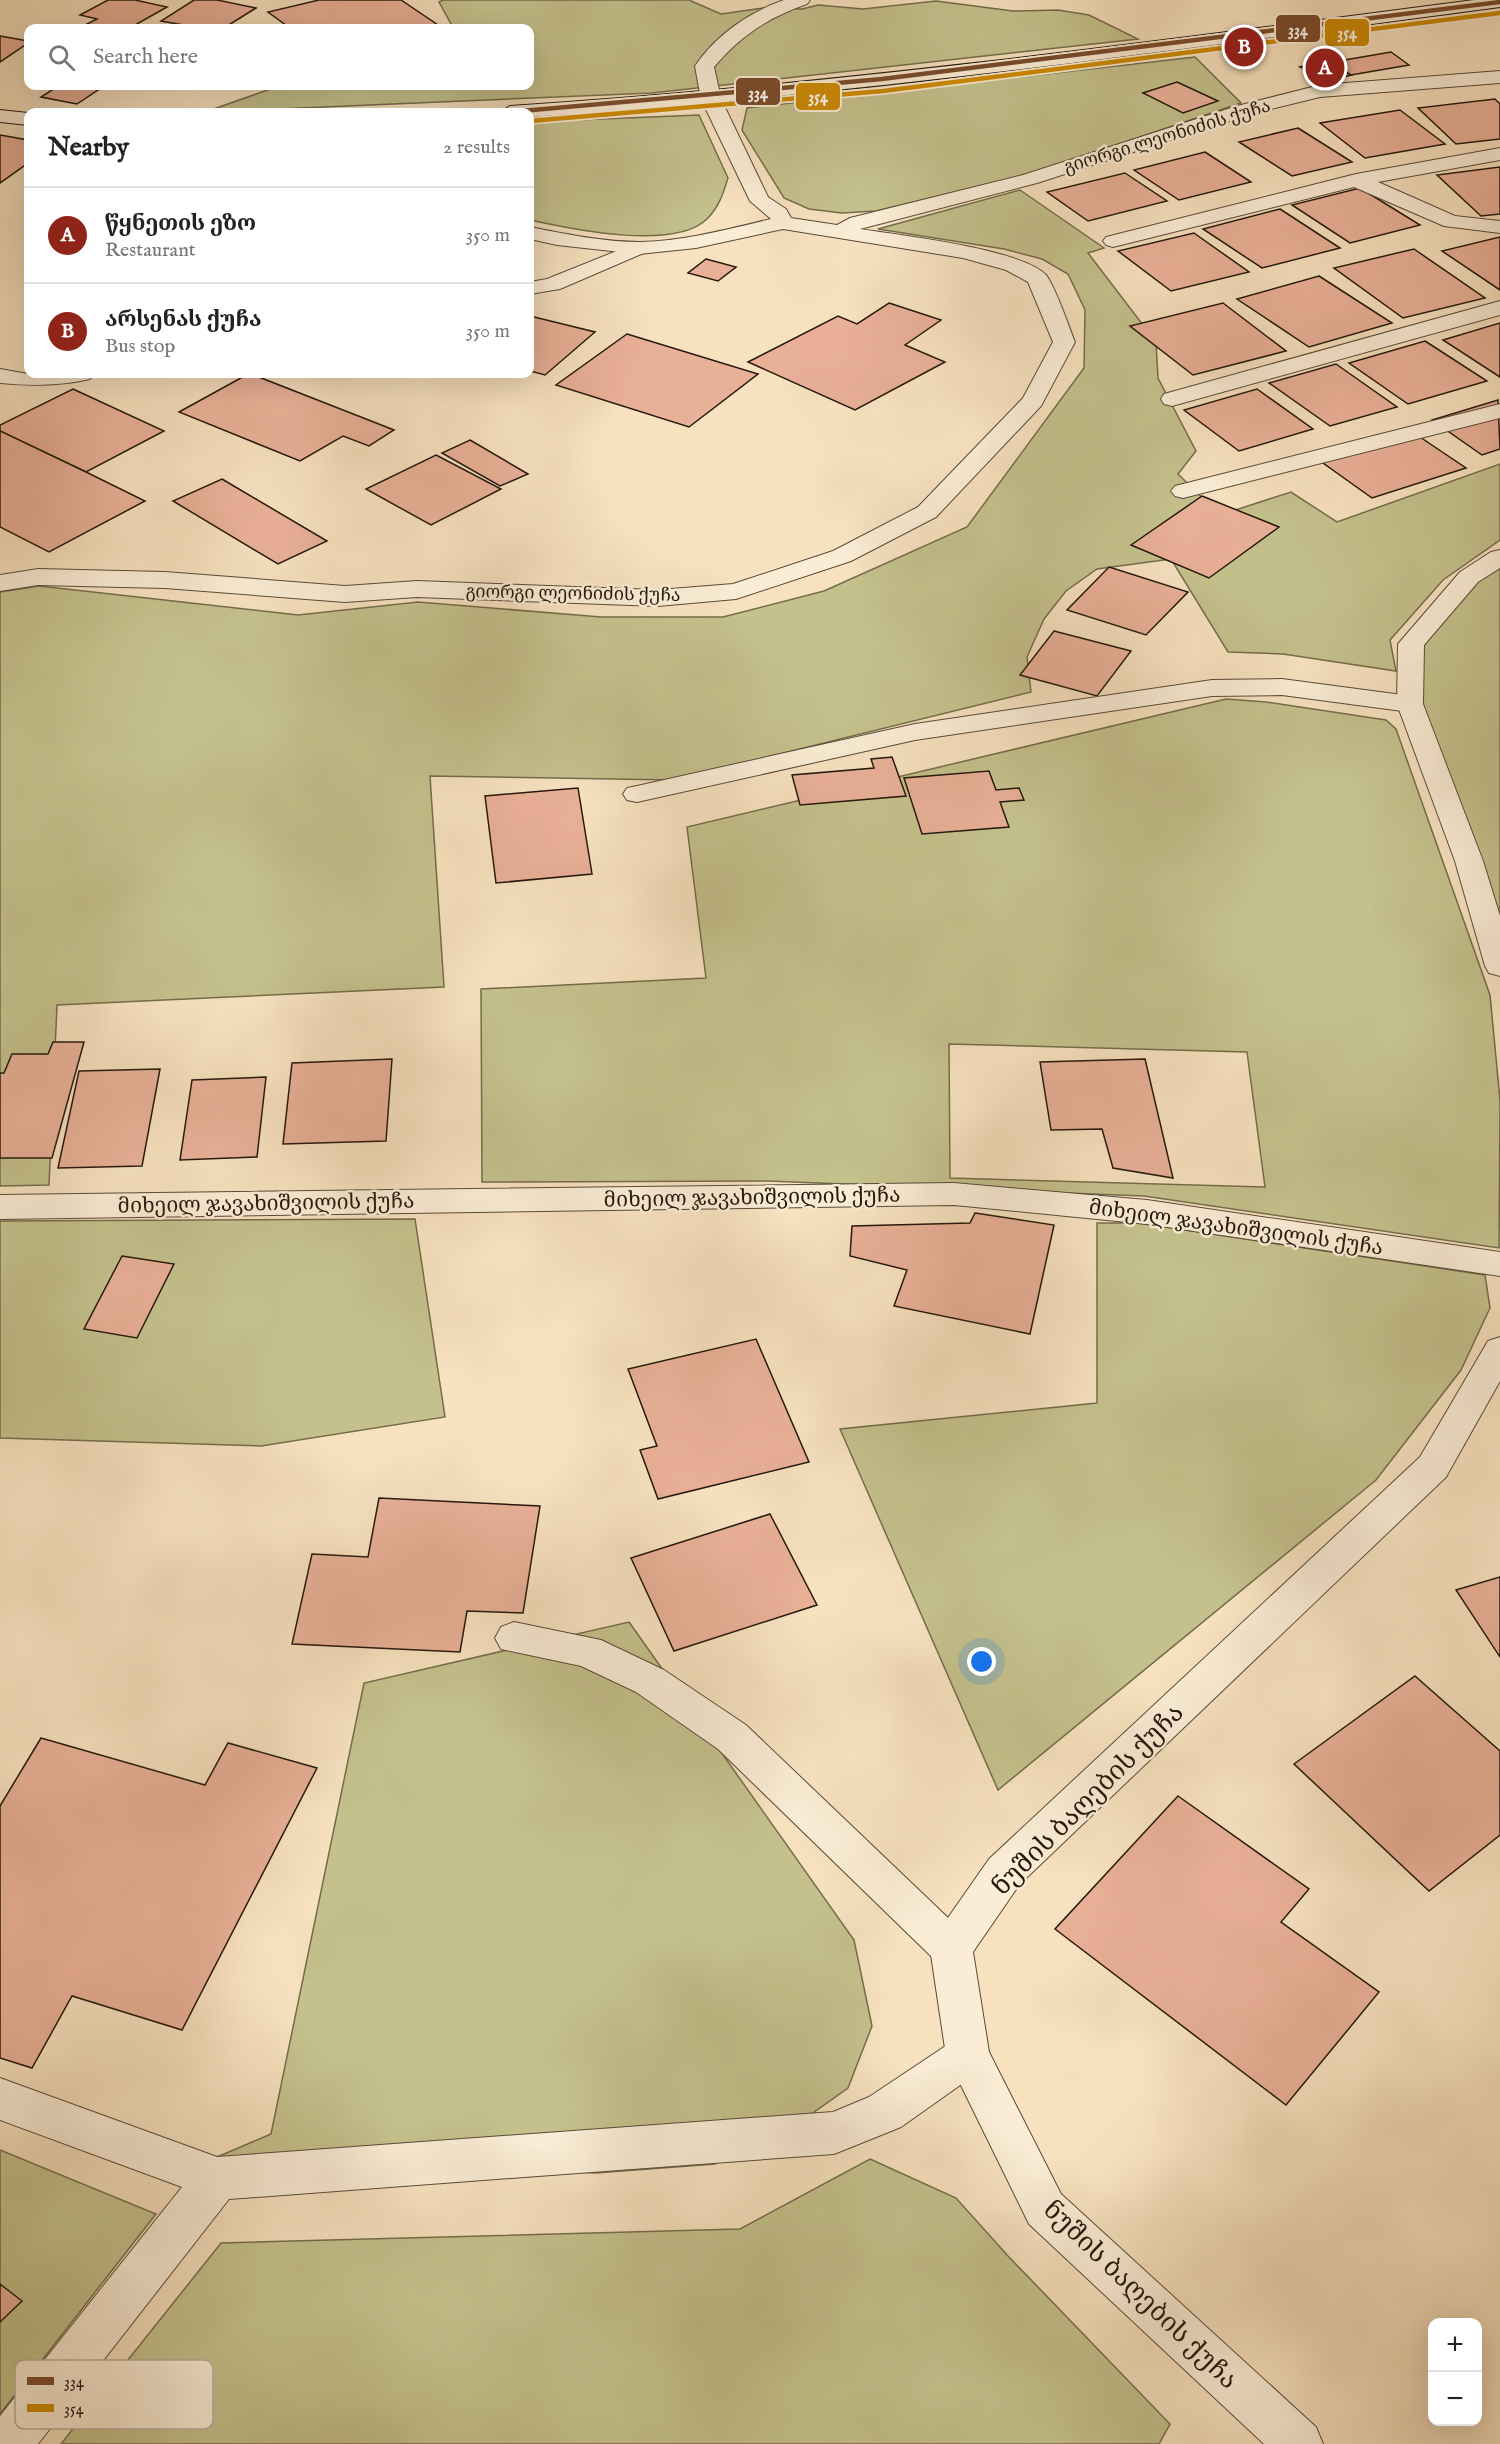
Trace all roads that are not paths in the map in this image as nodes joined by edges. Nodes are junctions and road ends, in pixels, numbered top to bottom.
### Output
1 (801, 0) edge
2 (1500, 2) edge
3 (1500, 76) edge
4 (711, 99) junction
5 (534, 110) edge
6 (0, 116) edge
7 (24, 119) edge
8 (1500, 154) edge
9 (1356, 180) junction
10 (783, 223) junction
11 (1500, 226) edge
12 (842, 231) junction
13 (534, 234) edge
14 (1113, 241) dead end
15 (639, 248) junction
16 (534, 287) edge
17 (1500, 308) edge
18 (0, 376) edge
19 (51, 378) edge
20 (1172, 399) dead end
21 (1500, 411) edge
22 (1183, 491) dead end
23 (1500, 557) edge
24 (0, 583) edge
25 (1410, 704) junction
26 (637, 794) dead end
27 (1500, 966) edge
28 (0, 1207) edge
29 (1500, 1264) edge
30 (1500, 1350) edge
31 (514, 1638) dead end
32 (951, 1948) junction
33 (968, 2055) junction
34 (0, 2099) edge
35 (217, 2178) junction
36 (74, 2360) edge
37 (20, 2429) edge
38 (8, 2444) edge
39 (1299, 2444) edge

1 - 4 street
2 - 4 street
3 - 12 street, გიორგი ლეონიძის ქუჩა
4 - 5 street
4 - 10 street
6 - 7 street
8 - 9 street
9 - 11 street
9 - 14 street
10 - 12 street, გიორგი ლეონიძის ქუჩა
10 - 15 street, გიორგი ლეონიძის ქუჩა
12 - 24 street, გიორგი ლეონიძის ქუჩა
13 - 15 street, გიორგი ლეონიძის ქუჩა
15 - 16 street
17 - 20 street
18 - 19 street
21 - 22 street
23 - 25 street
25 - 26 street
25 - 27 street
28 - 29 street, მიხეილ ჯავახიშვილის ქუჩა
30 - 32 street, ნუშის ბაღების ქუჩა
31 - 32 street
32 - 33 street, ნუშის ბაღების ქუჩა
33 - 35 street
33 - 39 street, ნუშის ბაღების ქუჩა
34 - 35 street
35 - 36 street
37 - 38 street

